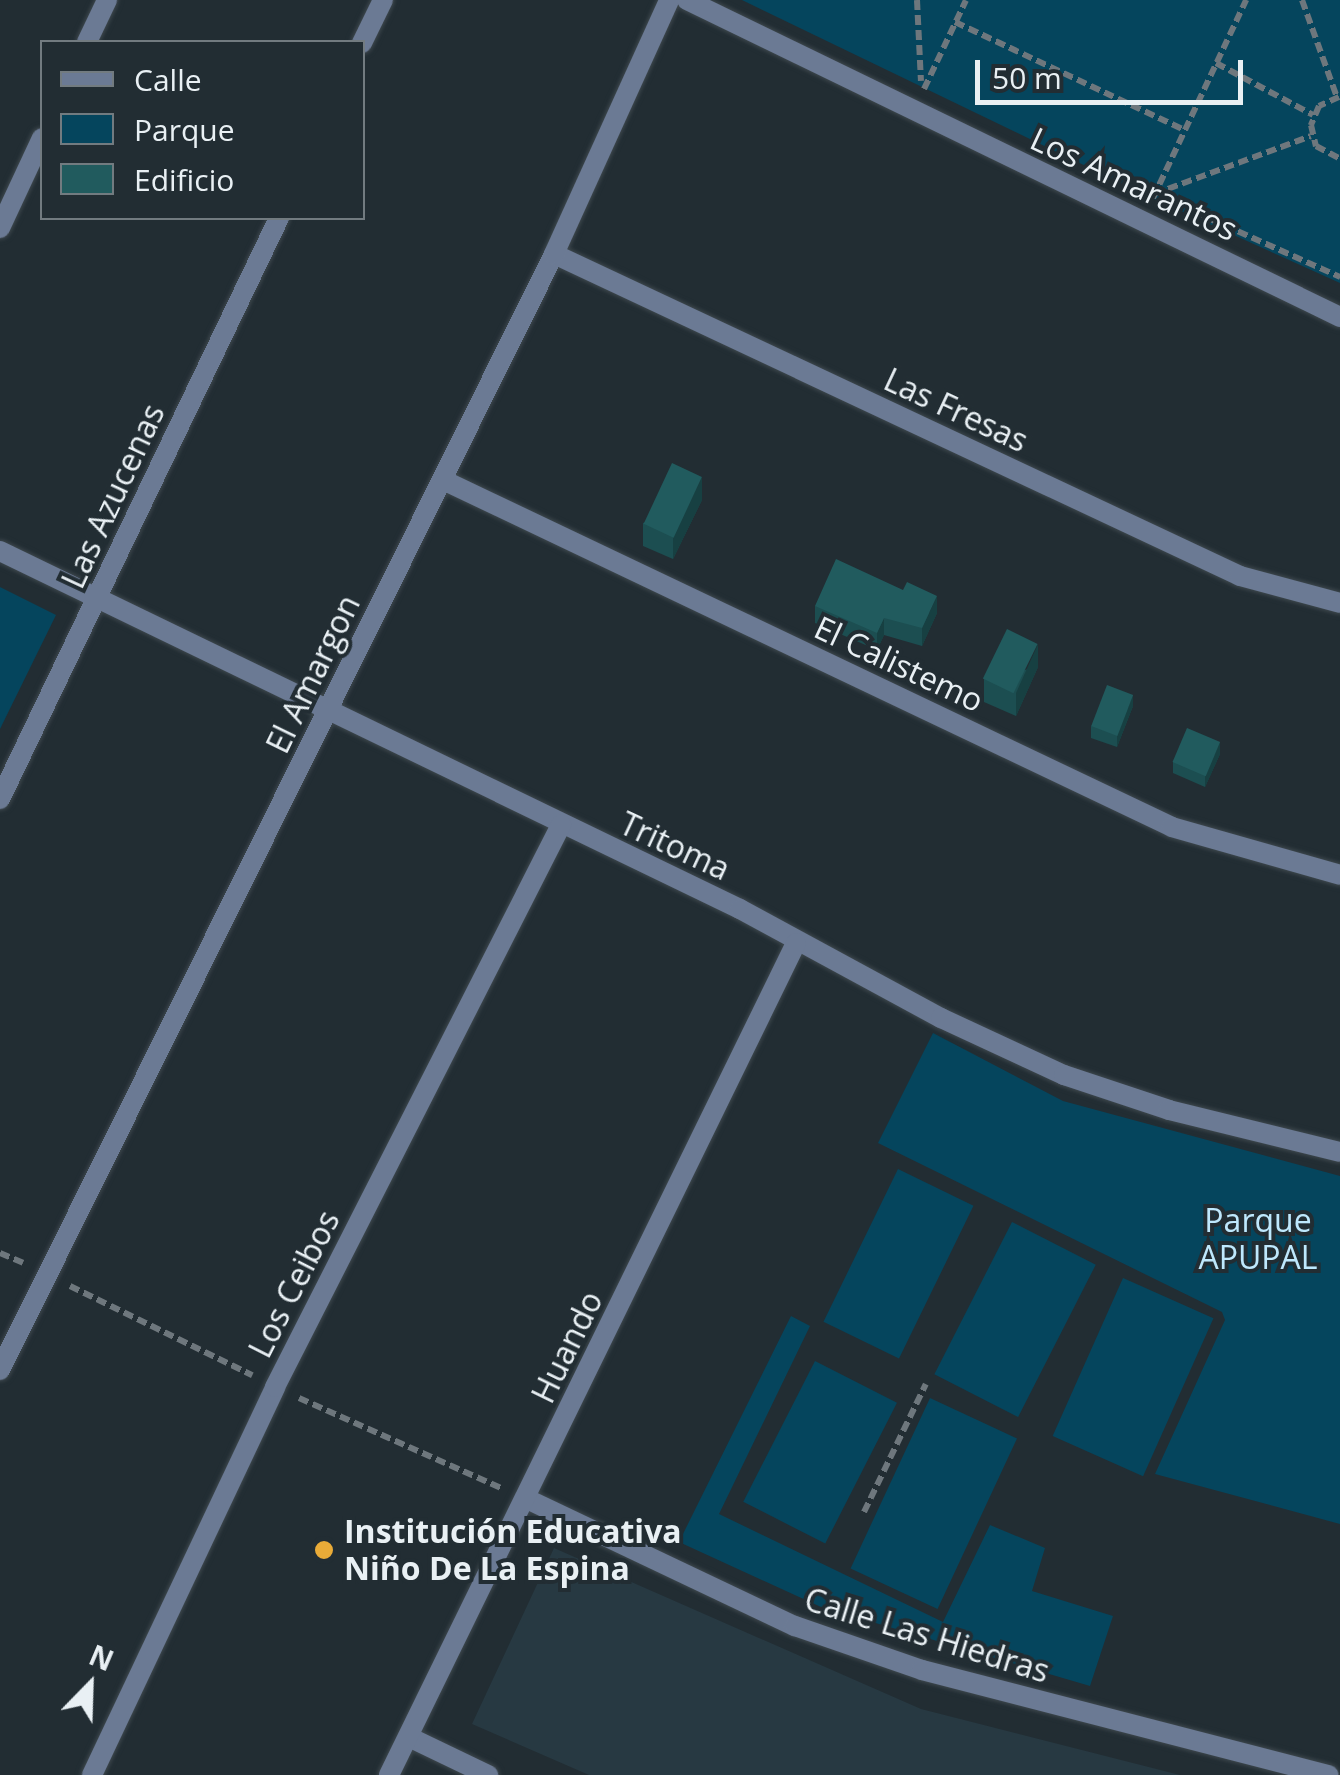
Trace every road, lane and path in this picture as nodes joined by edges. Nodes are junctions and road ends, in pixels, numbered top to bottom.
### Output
1 (108, 0) edge
2 (383, 0) edge
3 (670, 0) edge
4 (687, 0) edge
5 (917, 0) edge
6 (966, 0) edge
7 (1230, 0) edge
8 (1302, 0) edge
9 (1244, 3) edge
10 (955, 22) junction
11 (89, 40) edge
12 (363, 40) edge
13 (1216, 64) junction
14 (922, 81) dead end
15 (1338, 97) edge
16 (914, 114) junction
17 (1313, 114) junction
18 (1184, 130) junction
19 (1311, 136) junction
20 (40, 142) edge
21 (1340, 159) edge
22 (1154, 194) junction
23 (278, 220) edge
24 (1142, 220) junction
25 (0, 228) edge
26 (554, 254) junction
27 (1340, 316) edge
28 (443, 480) junction
29 (0, 551) edge
30 (98, 600) junction
31 (1340, 603) edge
32 (328, 712) junction
33 (0, 799) edge
34 (560, 826) junction
35 (1340, 875) edge
36 (796, 943) junction
37 (1340, 1152) edge
38 (0, 1370) edge
39 (926, 1384) dead end
40 (526, 1500) junction
41 (864, 1512) dead end
42 (409, 1737) junction
43 (92, 1775) edge
44 (389, 1775) edge
45 (488, 1775) edge
46 (1329, 1775) edge

1 - 11 street
2 - 12 street
3 - 26 street, El Amargon
4 - 16 street, Los Amarantos
5 - 14 path
6 - 10 path
7 - 9 path
8 - 15 path
9 - 13 path
10 - 16 path
10 - 18 path
13 - 17 path
13 - 18 path
15 - 17 path
16 - 24 street, Los Amarantos
17 - 19 path
18 - 22 path
19 - 21 path
19 - 22 path
20 - 25 street
22 - 24 path
23 - 30 street, Las Azucenas
24 - 27 street, Los Amarantos
26 - 28 street, El Amargon
26 - 31 street, Las Fresas
28 - 32 street, El Amargon
28 - 35 street, El Calistemo
29 - 30 street, Tritoma
30 - 32 street, Tritoma
30 - 33 street, Las Azucenas
32 - 34 street, Tritoma
32 - 38 street, El Amargon
34 - 36 street, Tritoma
34 - 43 street, Los Ceibos
36 - 37 street, Tritoma
36 - 40 street, Huando
39 - 41 path
40 - 42 street, Huando
40 - 46 street, Calle Las Hiedras
42 - 44 street, Huando
42 - 45 street

